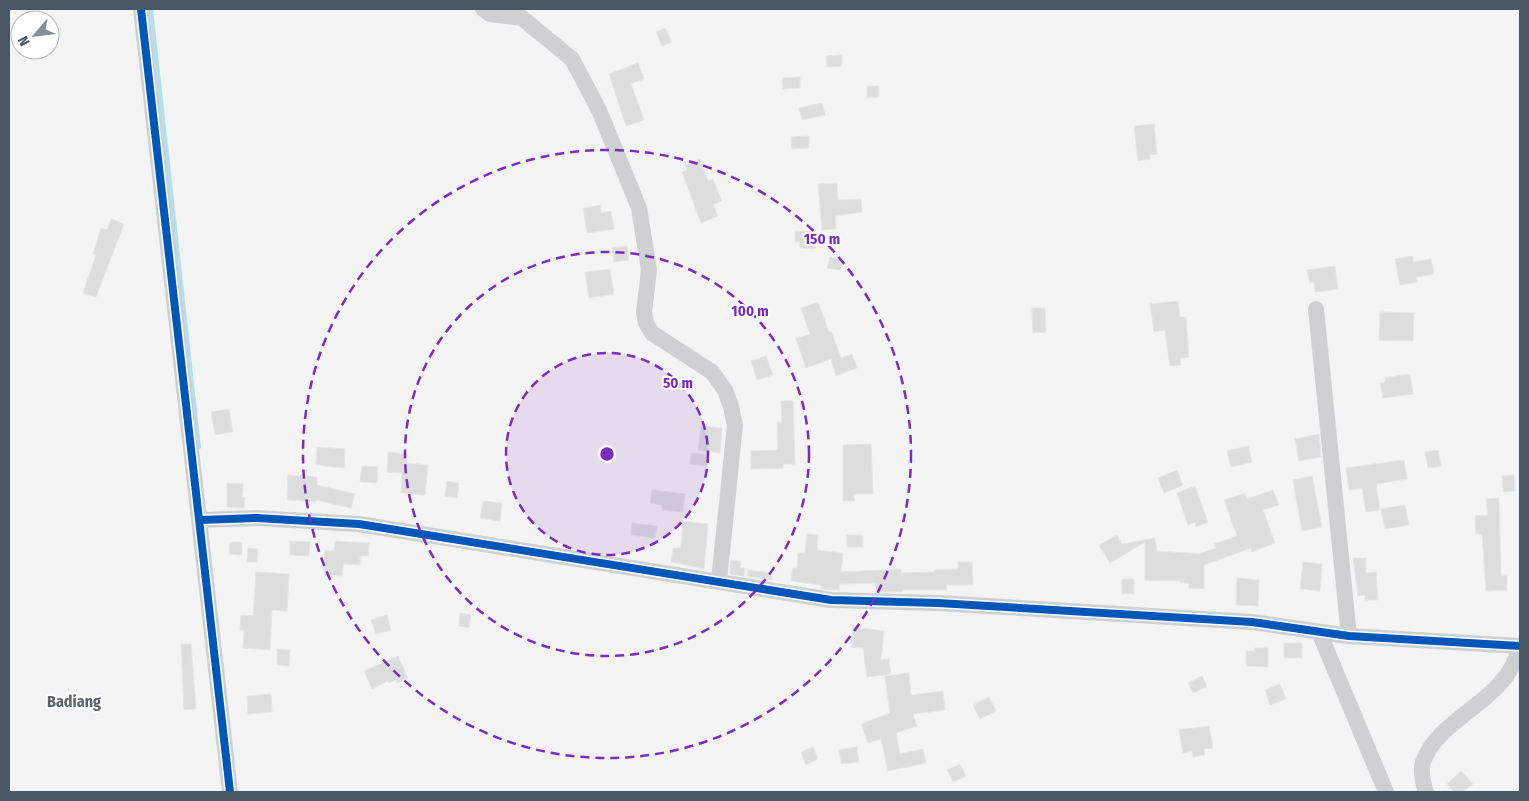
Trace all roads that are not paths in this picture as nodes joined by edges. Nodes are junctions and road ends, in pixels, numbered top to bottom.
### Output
1 (142, 9) edge
2 (483, 9) edge
3 (1316, 309) dead end
4 (200, 520) junction
5 (720, 581) junction
6 (1319, 632) junction
7 (1349, 636) junction
8 (1520, 646) edge
9 (230, 792) edge
10 (1386, 792) edge
11 (1426, 792) edge

1 - 4 street
2 - 5 street
3 - 7 street
4 - 5 street
4 - 9 street
5 - 6 street
6 - 7 street
6 - 10 street
7 - 8 street
8 - 11 street

